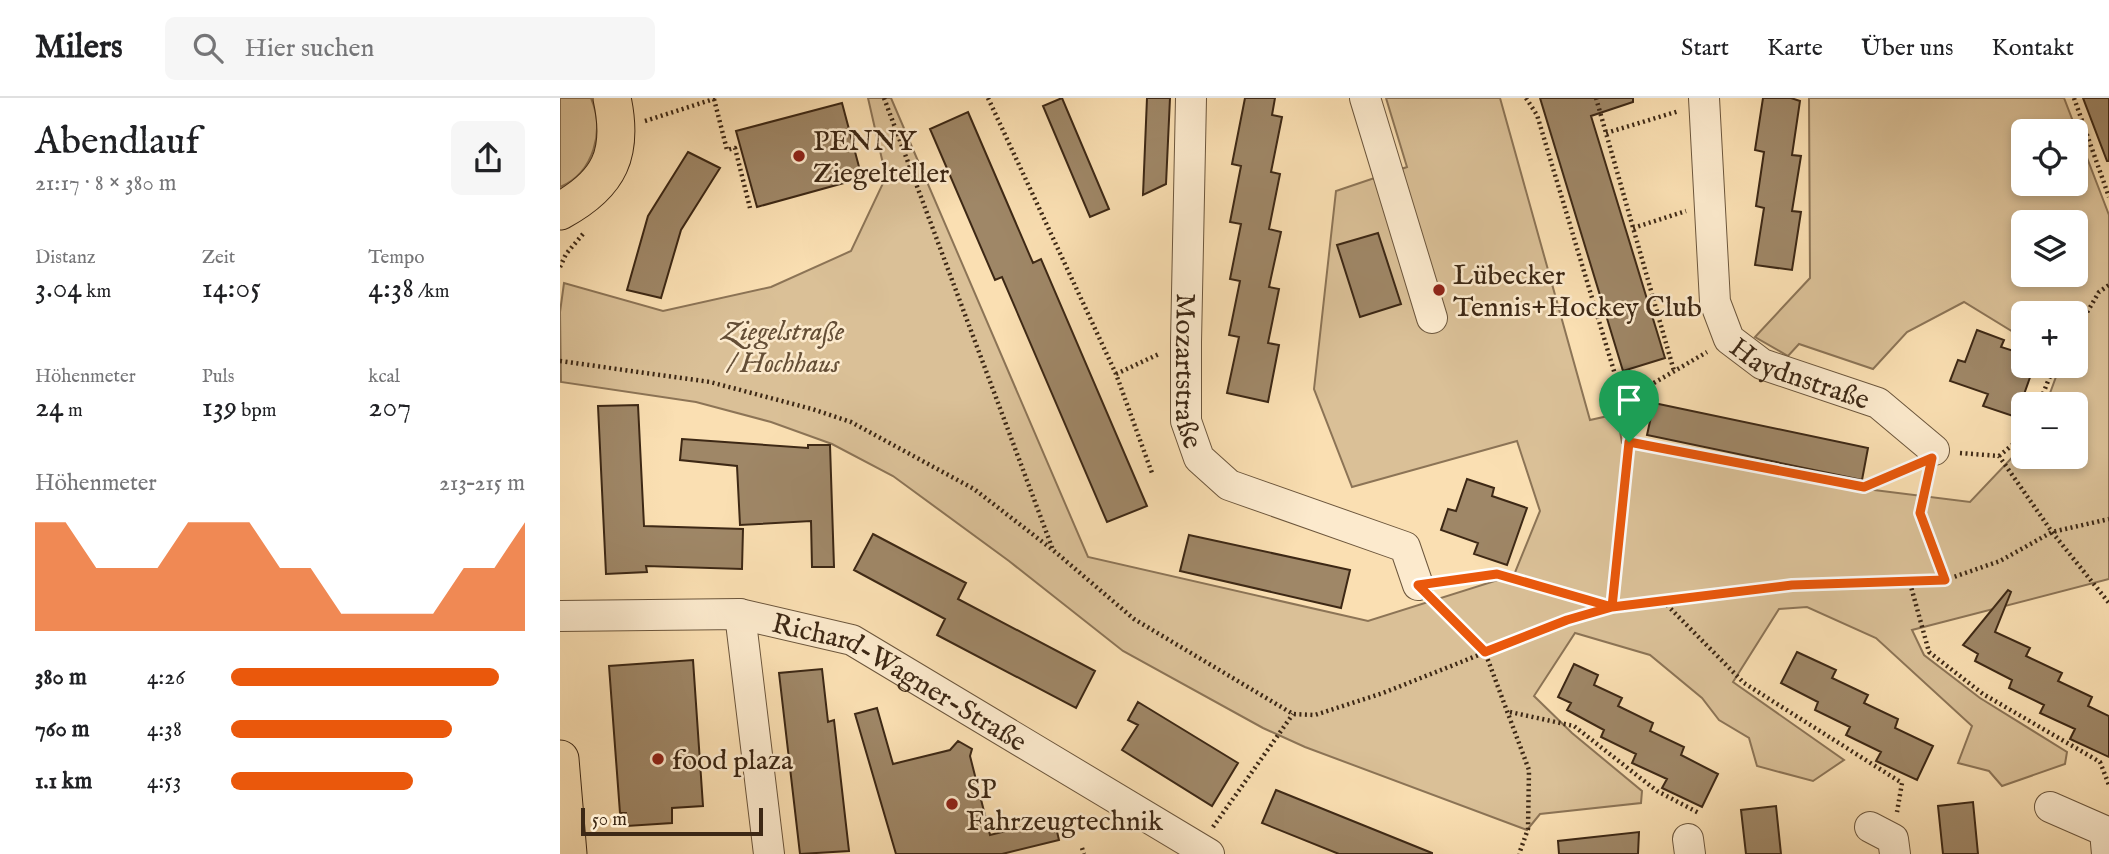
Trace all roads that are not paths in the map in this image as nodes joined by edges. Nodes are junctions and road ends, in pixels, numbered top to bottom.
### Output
1 (612, 98) edge
2 (1191, 98) edge
3 (1365, 98) edge
4 (1705, 100) edge
5 (575, 218) edge
6 (1432, 318) dead end
7 (1933, 454) road end
8 (1418, 585) road end
9 (740, 614) junction
10 (560, 616) edge
11 (560, 759) edge
12 (2050, 807) dead end
13 (1203, 851) edge
14 (568, 854) edge
15 (769, 854) edge
16 (2107, 854) edge

1 - 5 main road
2 - 8 street, Mozartstraße
3 - 6 street
4 - 7 street, Haydnstraße
9 - 10 street, Richard-Wagner-Straße
9 - 13 street, Richard-Wagner-Straße
9 - 15 street
11 - 14 main road
12 - 16 street

